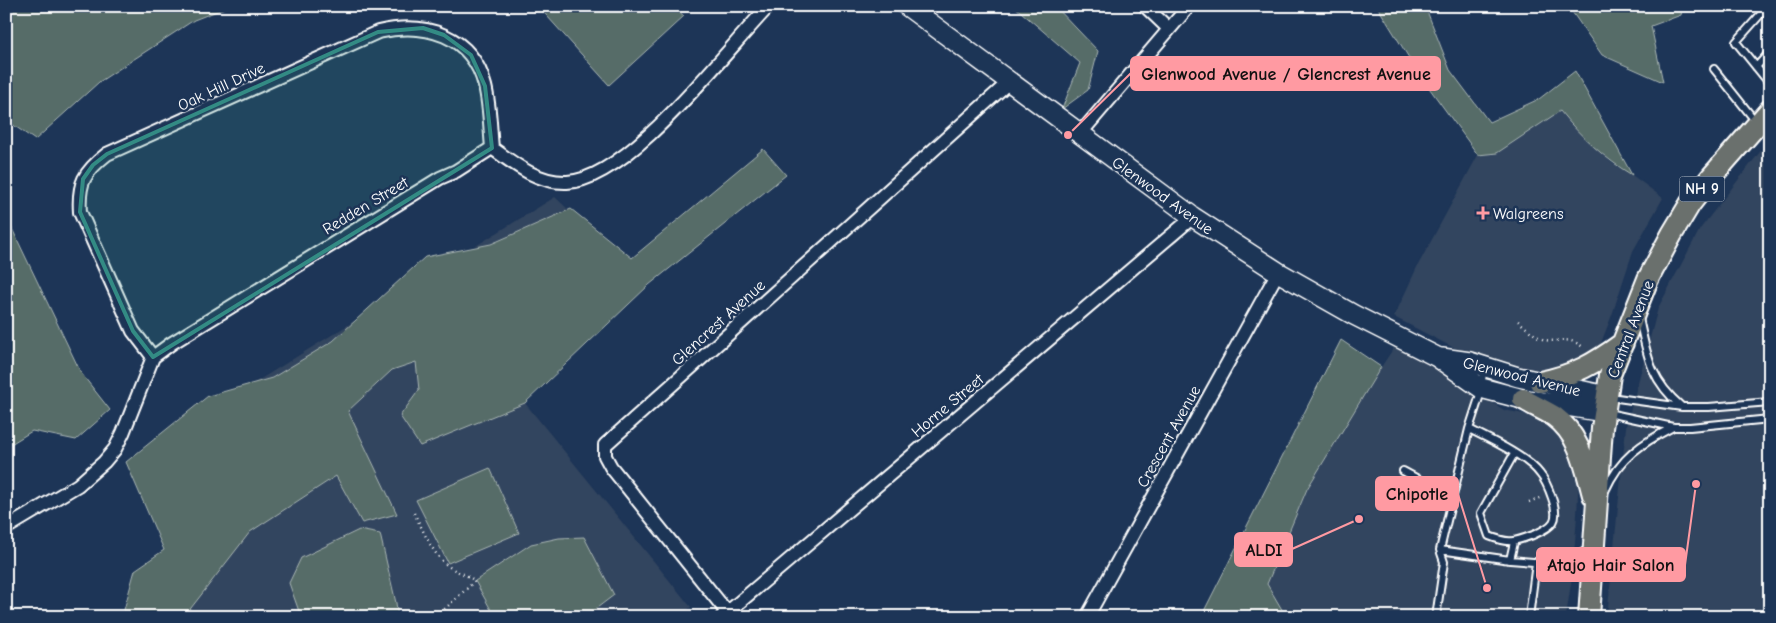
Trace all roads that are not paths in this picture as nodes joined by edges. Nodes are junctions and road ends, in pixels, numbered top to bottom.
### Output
1 (770, 6) edge
2 (907, 6) edge
3 (1145, 6) edge
4 (1188, 6) edge
5 (1768, 6) edge
6 (1169, 29) junction
7 (1770, 52) edge
8 (1756, 67) junction
9 (1714, 69) dead end
10 (1009, 82) junction
11 (1770, 84) edge
12 (1764, 117) edge
13 (1080, 134) junction
14 (492, 148) junction
15 (1193, 217) junction
16 (1278, 272) junction
17 (1637, 306) junction
18 (1622, 343) junction
19 (153, 357) junction
20 (1437, 357) junction
21 (1484, 367) junction
22 (1540, 382) junction
23 (1481, 388) junction
24 (1523, 399) junction
25 (1770, 402) edge
26 (1605, 404) junction
27 (1682, 407) junction
28 (1770, 419) edge
29 (1673, 426) junction
30 (1469, 429) junction
31 (1514, 454) junction
32 (1403, 471) dead end
33 (1453, 498) junction
34 (1597, 511) junction
35 (6, 528) edge
36 (1514, 542) junction
37 (1595, 545) junction
38 (1440, 550) junction
39 (1510, 560) junction
40 (1536, 563) junction
41 (727, 615) edge
42 (1087, 617) edge
43 (1436, 617) edge
44 (1528, 617) edge
45 (1589, 617) edge

1 - 14 street
2 - 10 street, Glenwood Avenue
3 - 6 street
4 - 6 street
5 - 8 lane
6 - 13 street
7 - 8 lane
8 - 11 lane
9 - 12 lane
10 - 13 street, Glenwood Avenue
10 - 41 street, Glencrest Avenue
12 - 17 main road, Central Avenue / NH 9
13 - 15 street, Glenwood Avenue
14 - 19 street, Redden Street
14 - 19 street, Oak Hill Drive
15 - 16 street, Glenwood Avenue
15 - 41 street, Horne Street
16 - 20 street, Glenwood Avenue
16 - 42 street, Crescent Avenue
17 - 18 main road, Central Avenue / NH 9
17 - 27 lane
18 - 22 main road
18 - 26 main road, Central Avenue / NH 9
19 - 35 street
20 - 21 street, Glenwood Avenue
20 - 23 street, Glenwood Avenue
21 - 22 street, Glenwood Avenue
21 - 23 lane
22 - 26 street, Glenwood Avenue
23 - 24 street, Glenwood Avenue
23 - 30 lane
24 - 26 street, Glenwood Avenue
24 - 34 main road
25 - 27 lane
26 - 27 lane
26 - 29 lane
26 - 34 main road, Central Avenue / NH 9
28 - 29 lane
29 - 34 lane
30 - 31 lane
30 - 33 lane
31 - 36 lane
31 - 36 lane
32 - 33 lane
33 - 38 lane
34 - 37 main road, Central Avenue / NH 9
36 - 39 lane
37 - 40 lane
37 - 45 main road, Central Avenue / NH 9
38 - 39 lane
38 - 43 lane
39 - 40 lane
40 - 44 lane

